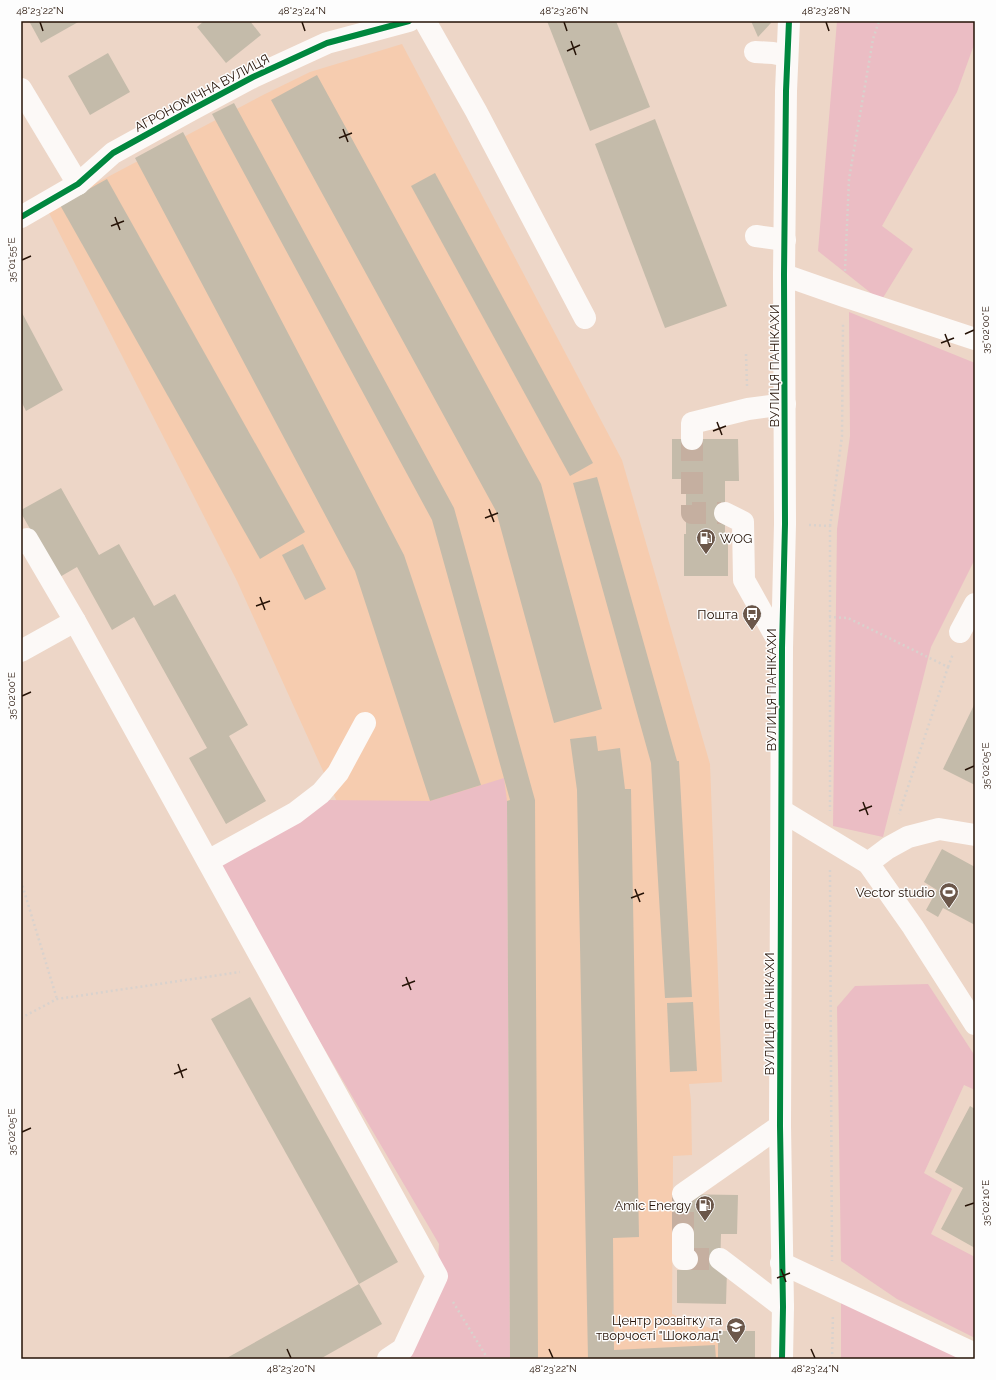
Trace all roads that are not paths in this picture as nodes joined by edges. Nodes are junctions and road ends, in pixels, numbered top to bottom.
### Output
1 (410, 21) edge
2 (425, 21) edge
3 (789, 21) edge
4 (755, 52) dead end
5 (787, 56) junction
6 (21, 89) edge
7 (78, 184) junction
8 (21, 217) edge
9 (756, 236) dead end
10 (785, 240) junction
11 (784, 275) junction
12 (585, 318) dead end
13 (975, 339) edge
14 (785, 404) junction
15 (692, 439) tunnel mouth
16 (725, 513) tunnel mouth
17 (21, 543) edge
18 (975, 604) edge
19 (75, 621) junction
20 (960, 632) dead end
21 (782, 648) junction
22 (21, 651) edge
23 (365, 723) dead end
24 (782, 811) junction
25 (975, 835) edge
26 (208, 861) junction
27 (868, 864) junction
28 (975, 1024) edge
29 (780, 1126) junction
30 (683, 1194) dead end
31 (683, 1234) tunnel mouth
32 (687, 1259) dead end
33 (720, 1259) tunnel mouth
34 (782, 1263) junction
35 (783, 1307) junction
36 (975, 1354) edge
37 (388, 1359) edge
38 (782, 1359) edge

1 - 7 street, АГРОНОМІЧНА ВУЛИЦЯ
2 - 12 street
3 - 5 street, ВУЛИЦЯ ПАНІКАХИ
4 - 5 street
5 - 10 street, ВУЛИЦЯ ПАНІКАХИ
6 - 7 street
7 - 8 street, АГРОНОМІЧНА ВУЛИЦЯ
9 - 10 street
10 - 11 street, ВУЛИЦЯ ПАНІКАХИ
11 - 13 street
11 - 14 street, ВУЛИЦЯ ПАНІКАХИ
14 - 15 street
14 - 21 street, ВУЛИЦЯ ПАНІКАХИ
16 - 21 street
17 - 19 street
18 - 20 street
19 - 22 street
19 - 26 street
21 - 24 street, ВУЛИЦЯ ПАНІКАХИ
23 - 26 street
24 - 27 street
24 - 29 street, ВУЛИЦЯ ПАНІКАХИ
25 - 27 street
26 - 37 street
27 - 28 street
29 - 30 street
29 - 34 street, ВУЛИЦЯ ПАНІКАХИ
31 - 32 street
33 - 35 street
34 - 35 street, ВУЛИЦЯ ПАНІКАХИ
34 - 36 street
35 - 38 street, ВУЛИЦЯ ПАНІКАХИ

